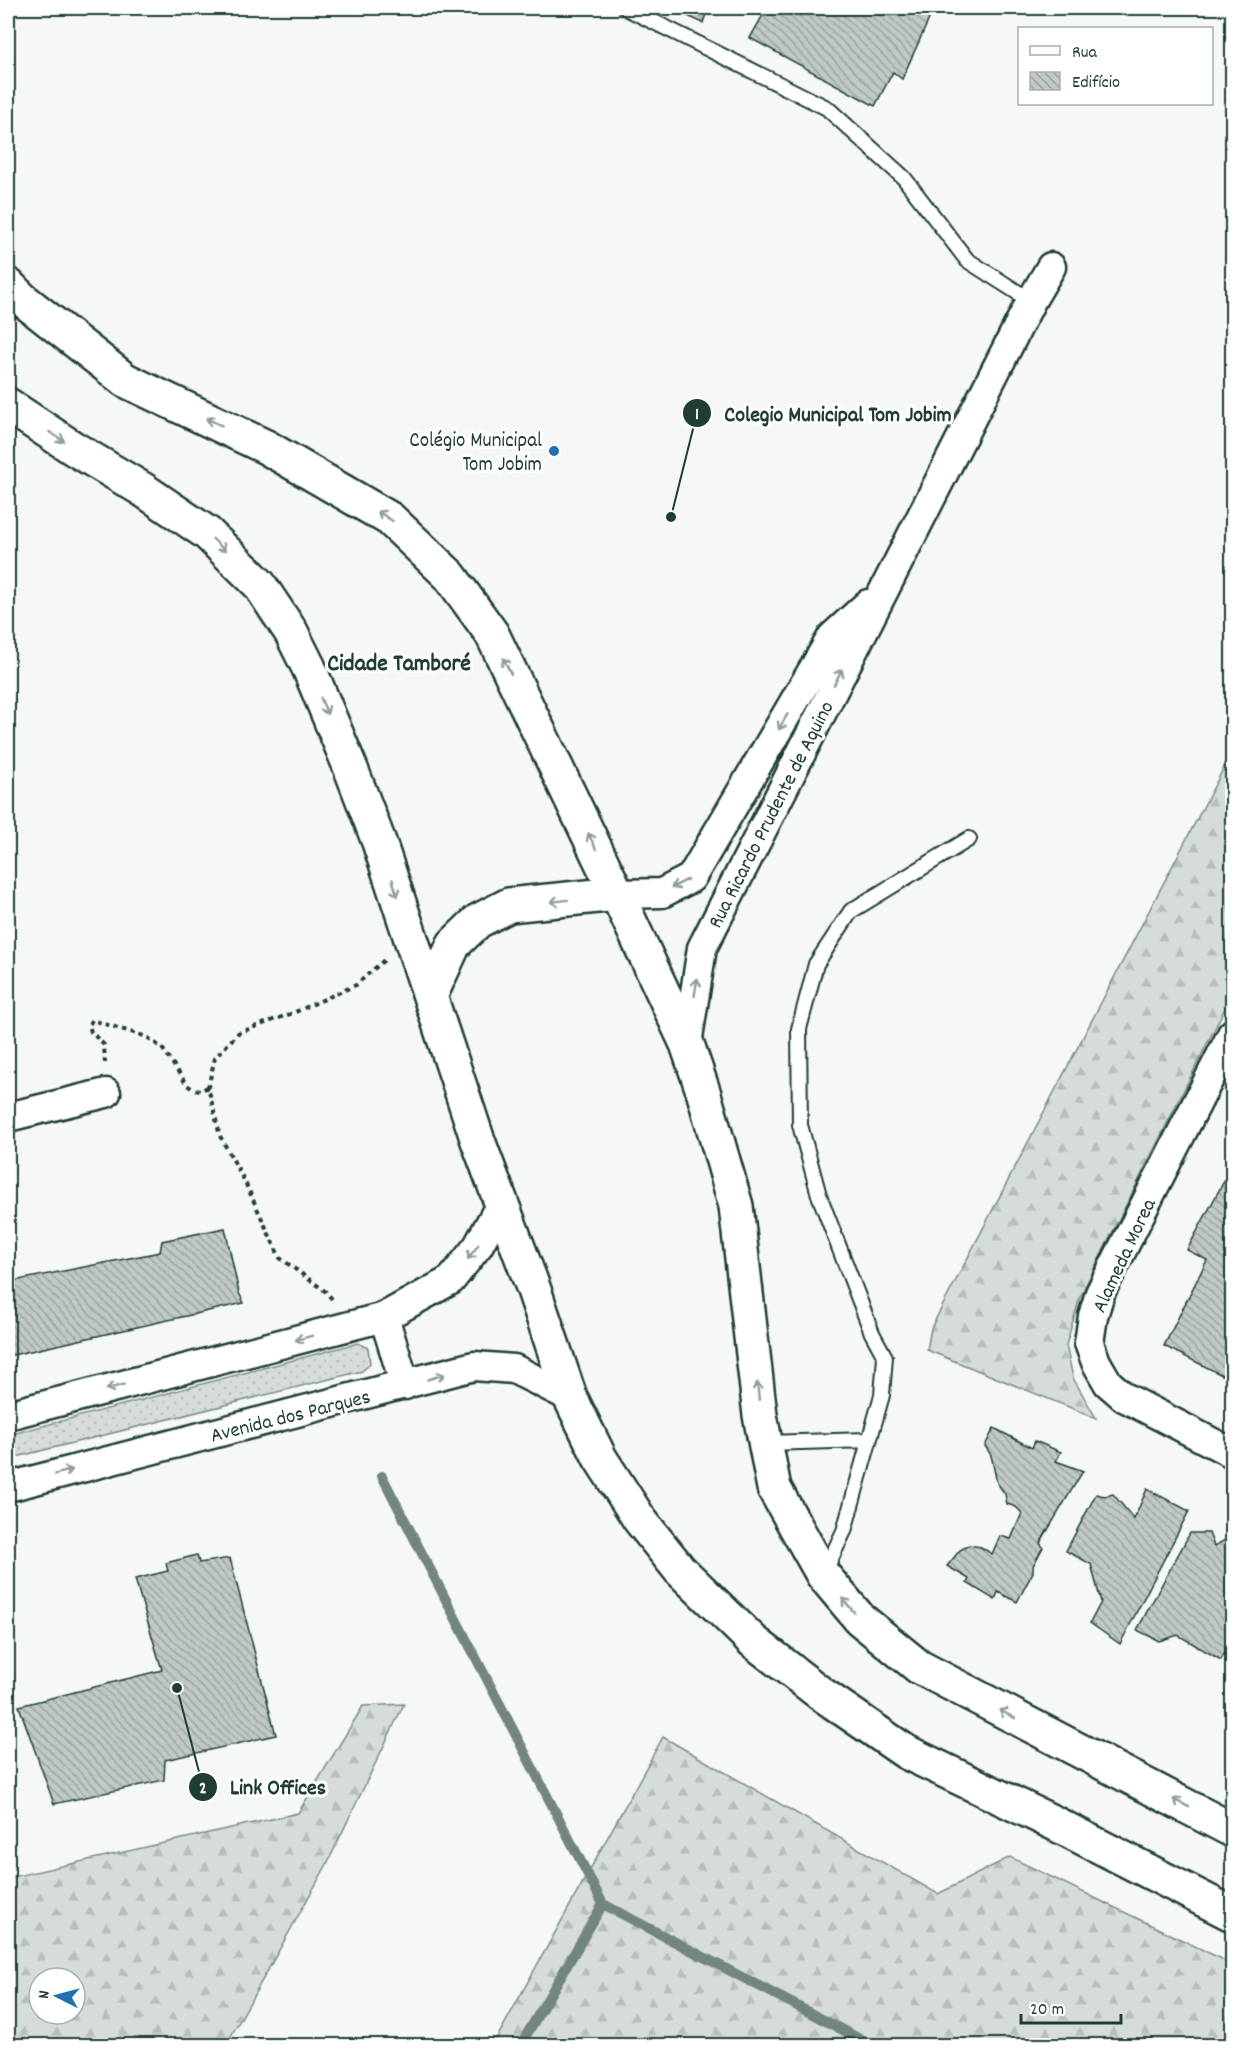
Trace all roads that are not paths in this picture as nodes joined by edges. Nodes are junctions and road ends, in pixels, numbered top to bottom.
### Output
1 (626, 8) edge
2 (1051, 267) dead end
3 (8, 285) edge
4 (1031, 301) junction
5 (8, 405) edge
6 (881, 593) junction
7 (969, 839) dead end
8 (617, 894) junction
9 (431, 994) junction
10 (1233, 1034) edge
11 (687, 1044) junction
12 (106, 1093) road end
13 (8, 1118) edge
14 (502, 1202) junction
15 (384, 1317) junction
16 (405, 1386) junction
17 (570, 1397) junction
18 (8, 1415) edge
19 (870, 1440) junction
20 (766, 1443) junction
21 (1233, 1453) edge
22 (8, 1487) edge
23 (823, 1575) junction
24 (1233, 1830) edge
25 (1233, 1914) edge

1 - 4 lane
2 - 4 street, Rua Ricardo Prudente de Aquino
8 -> 3 main road
4 - 6 street, Rua Ricardo Prudente de Aquino
5 -> 9 main road
6 -> 8 street, Rua Ricardo Prudente de Aquino
11 -> 6 street, Rua Ricardo Prudente de Aquino
7 - 19 lane
8 -> 9 main road
8 - 11 main road
9 - 14 main road
10 - 21 street, Alameda Morea
20 -> 11 main road
12 - 13 street
14 -> 15 street
14 - 17 main road
15 - 16 street
15 -> 18 street
16 -> 17 street, Avenida dos Parques
22 -> 16 street, Avenida dos Parques
17 - 25 main road
19 - 20 lane
19 - 23 lane
20 - 23 main road
24 -> 23 main road

